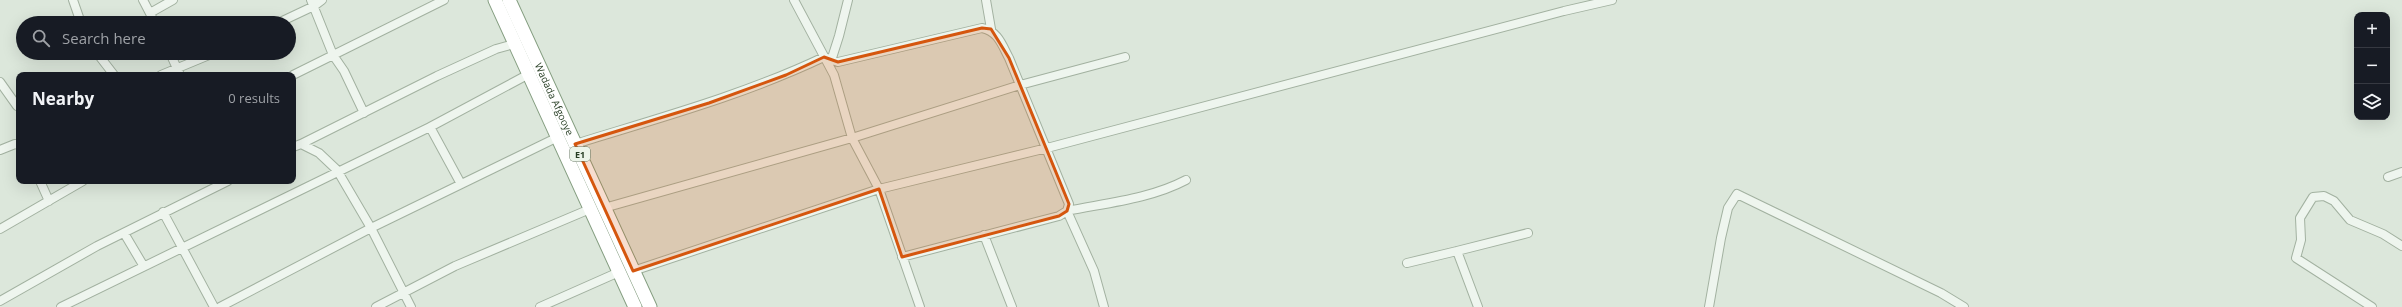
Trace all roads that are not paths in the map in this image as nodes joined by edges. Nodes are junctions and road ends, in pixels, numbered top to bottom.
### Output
1 (73, 0) edge
2 (143, 0) edge
3 (174, 0) edge
4 (322, 0) edge
5 (444, 0) edge
6 (495, 0) edge
7 (509, 0) edge
8 (794, 0) edge
9 (848, 0) edge
10 (986, 0) edge
11 (1612, 0) edge
12 (312, 3) edge
13 (150, 13) junction
14 (79, 16) edge
15 (152, 16) edge
16 (290, 16) edge
17 (991, 29) junction
18 (514, 44) junction
19 (333, 55) junction
20 (1125, 57) dead end
21 (827, 59) junction
22 (102, 60) edge
23 (174, 60) edge
24 (200, 60) edge
25 (179, 71) edge
26 (112, 72) edge
27 (296, 74) edge
28 (529, 74) junction
29 (0, 82) edge
30 (1020, 85) junction
31 (16, 105) edge
32 (364, 113) junction
33 (430, 126) junction
34 (558, 137) junction
35 (852, 138) junction
36 (16, 144) edge
37 (301, 144) junction
38 (575, 144) junction
39 (296, 146) edge
40 (1047, 148) junction
41 (0, 150) edge
42 (337, 170) junction
43 (2402, 172) edge
44 (2388, 177) dead end
45 (1186, 180) dead end
46 (41, 184) edge
47 (78, 184) edge
48 (222, 184) edge
49 (461, 184) junction
50 (879, 189) junction
51 (49, 201) junction
52 (604, 208) junction
53 (590, 209) junction
54 (1066, 211) junction
55 (163, 212) junction
56 (371, 228) junction
57 (0, 229) edge
58 (124, 233) junction
59 (1528, 233) dead end
60 (984, 235) junction
61 (2402, 246) edge
62 (184, 248) junction
63 (1457, 251) junction
64 (902, 257) junction
65 (1407, 263) dead end
66 (143, 265) junction
67 (633, 271) junction
68 (619, 272) junction
69 (404, 293) junction
70 (0, 300) edge
71 (61, 307) edge
72 (214, 307) edge
73 (220, 307) edge
74 (376, 307) edge
75 (411, 307) edge
76 (540, 307) edge
77 (635, 307) edge
78 (650, 307) edge
79 (920, 307) edge
80 (1012, 307) edge
81 (1104, 307) edge
82 (1478, 307) edge
83 (1709, 307) edge
84 (1964, 307) edge
85 (2372, 307) edge

1 - 14 street
2 - 13 street
3 - 13 street
4 - 12 street
5 - 19 street
6 - 18 highway, Wadada Afgooye / E1
7 - 38 highway, Wadada Afgooye / E1
8 - 21 street
9 - 21 street
10 - 17 street
11 - 40 street
12 - 16 street
12 - 19 street
13 - 15 street
17 - 21 street
17 - 30 street
18 - 28 highway, Wadada Afgooye / E1
18 - 32 street
19 - 27 street
19 - 32 street
20 - 30 street
21 - 35 street
21 - 38 street
22 - 26 street
23 - 25 street
24 - 25 street
28 - 33 street
28 - 34 highway, Wadada Afgooye / E1
29 - 31 street
30 - 35 street
30 - 40 street
32 - 37 street
33 - 42 street
33 - 49 street
34 - 49 street
34 - 53 highway, Wadada Afgooye / E1
35 - 50 street
35 - 52 street
36 - 41 street
37 - 39 street
37 - 42 street
38 - 52 highway, Wadada Afgooye / E1
40 - 50 street
40 - 54 street
42 - 56 street
42 - 62 street
43 - 44 street
45 - 54 street
46 - 51 street
47 - 51 street
48 - 55 street
49 - 56 street
50 - 64 street
50 - 67 street
51 - 57 street
52 - 67 highway, Wadada Afgooye / E1
53 - 68 highway, Wadada Afgooye / E1
53 - 69 street
54 - 60 street
54 - 81 street
55 - 58 street
55 - 62 street
56 - 69 street
56 - 73 street
58 - 66 street
58 - 70 street
59 - 63 street
60 - 64 street
60 - 80 street
61 - 85 street
62 - 66 street
62 - 72 street
63 - 65 street
63 - 82 street
64 - 79 street
66 - 71 street
67 - 78 highway, Wadada Afgooye / E1
68 - 76 street
68 - 77 highway, Wadada Afgooye / E1
69 - 74 street
69 - 75 street
83 - 84 street

